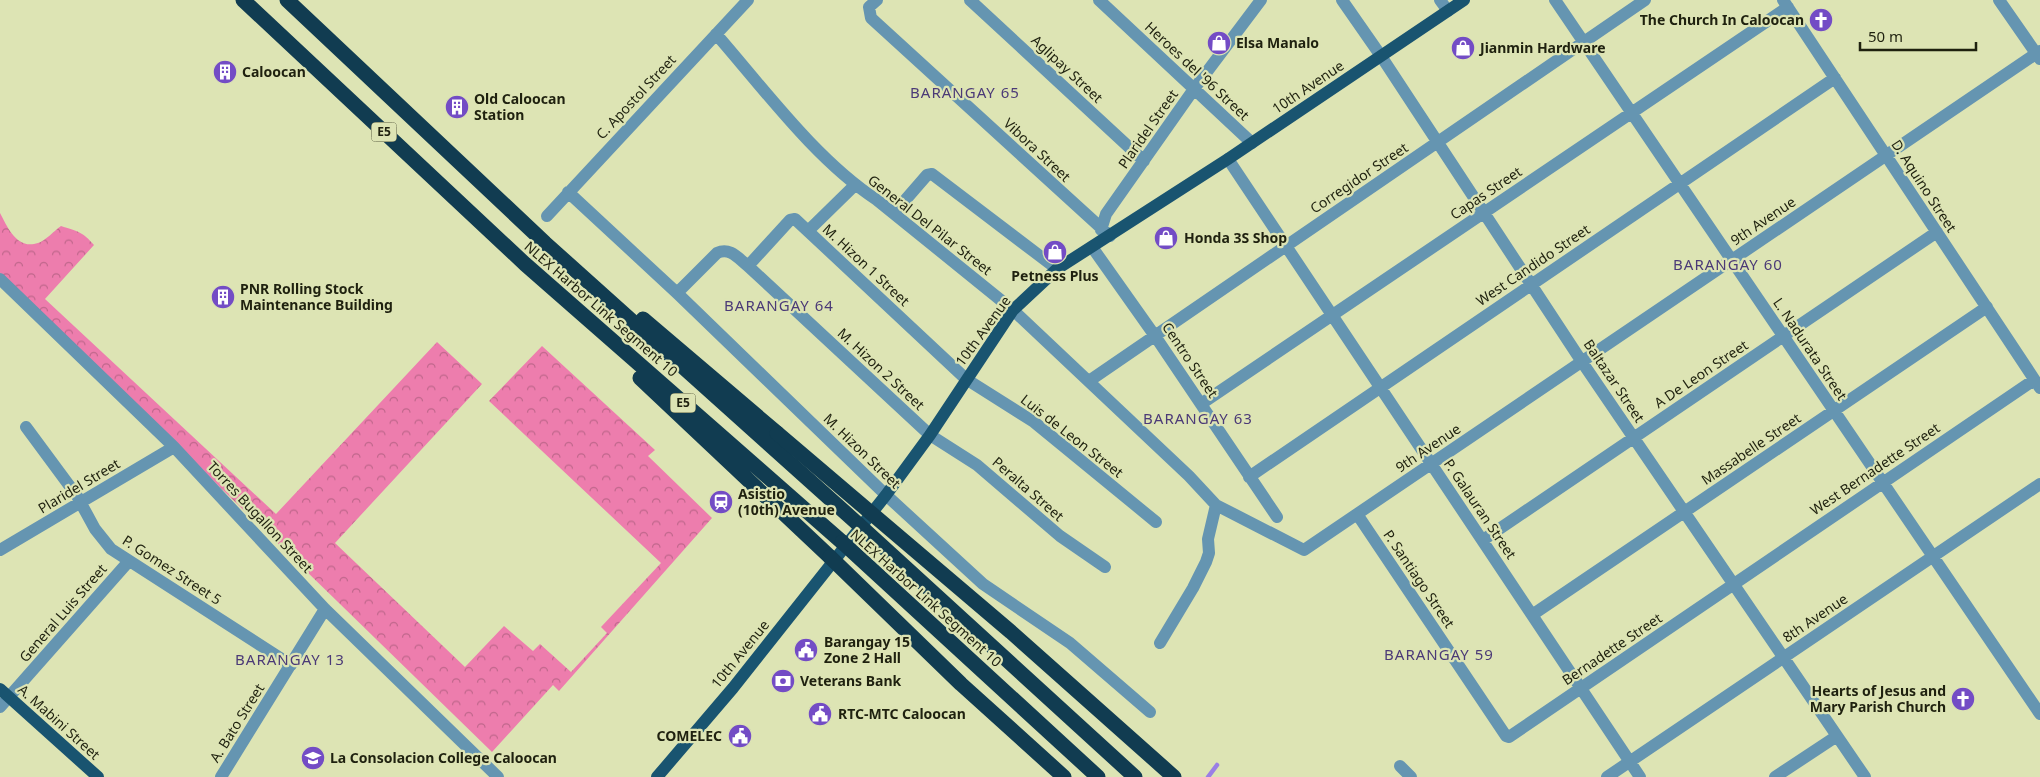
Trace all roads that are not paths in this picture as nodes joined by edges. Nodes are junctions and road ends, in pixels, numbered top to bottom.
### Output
1 (243, 0) edge
2 (287, 0) edge
3 (748, 0) edge
4 (877, 0) edge
5 (970, 0) edge
6 (1099, 0) edge
7 (1261, 0) edge
8 (1342, 0) edge
9 (1440, 0) edge
10 (1464, 0) edge
11 (1555, 0) edge
12 (1645, 0) edge
13 (2000, 0) edge
14 (1785, 3) edge
15 (1448, 11) junction
16 (716, 34) junction
17 (1584, 42) junction
18 (2039, 55) edge
19 (1381, 56) junction
20 (1835, 78) junction
21 (1194, 89) junction
22 (1631, 113) junction
23 (1438, 142) junction
24 (1252, 143) junction
25 (1887, 156) junction
26 (1228, 159) junction
27 (1144, 161) junction
28 (1680, 184) junction
29 (855, 185) junction
30 (568, 192) junction
31 (894, 213) junction
32 (1484, 213) junction
33 (547, 216) dead end
34 (808, 232) junction
35 (1937, 232) junction
36 (1105, 233) junction
37 (546, 243) junction
38 (1287, 246) junction
39 (1092, 247) junction
40 (1732, 260) junction
41 (525, 264) junction
42 (748, 266) junction
43 (1057, 269) junction
44 (0, 279) edge
45 (1532, 284) junction
46 (677, 293) junction
47 (1987, 307) junction
48 (1013, 310) junction
49 (1333, 315) junction
50 (1155, 336) junction
51 (1783, 336) junction
52 (1582, 362) junction
53 (966, 379) junction
54 (1090, 381) junction
55 (2037, 384) edge
56 (1380, 387) junction
57 (1201, 404) junction
58 (1834, 411) junction
59 (26, 427) dead end
60 (930, 436) junction
61 (1634, 438) junction
62 (174, 446) junction
63 (1432, 464) junction
64 (1248, 477) junction
65 (1883, 483) junction
66 (2040, 484) edge
67 (886, 495) junction
68 (80, 502) junction
69 (1216, 505) junction
70 (1684, 512) junction
71 (1357, 514) junction
72 (1277, 517) dead end
73 (1156, 522) dead end
74 (1483, 540) junction
75 (0, 550) edge
76 (1304, 550) joint
77 (1933, 556) junction
78 (129, 561) junction
79 (1106, 567) dead end
80 (1734, 584) junction
81 (325, 609) junction
82 (1532, 615) junction
83 (1160, 643) dead end
84 (1783, 657) junction
85 (291, 665) junction
86 (1581, 688) junction
87 (5, 693) edge
88 (0, 707) edge
89 (1150, 712) dead end
90 (2040, 714) edge
91 (1506, 736) joint
92 (1837, 736) junction
93 (1630, 761) junction
94 (1400, 766) dead end
95 (98, 777) edge
96 (221, 777) edge
97 (498, 777) edge
98 (657, 777) edge
99 (1064, 777) edge
100 (1098, 777) edge
101 (1135, 777) edge
102 (1174, 777) edge
103 (1411, 777) edge
104 (1607, 777) edge
105 (1640, 777) edge
106 (1776, 777) edge
107 (1865, 777) edge

1 - 41 highway, NLEX Harbor Link Segment 10 / E5
2 - 37 highway, NLEX Harbor Link Segment 10 / E5
3 - 16 street, C. Apostol Street
4 - 36 street, Vibora Street
5 - 27 street, Aglipay Street
6 - 21 street, Heroes del '96 Street
7 - 21 street, Plaridel Street
8 - 19 street, Baltazar Street
9 - 15 street
10 - 15 main road, 10th Avenue
11 - 17 street, L. Nadurata Street
12 - 17 street, Corregidor Street
13 - 18 street
14 - 20 street, D. Aquino Street
14 - 22 street, Capas Street
15 - 19 main road, 10th Avenue
16 - 29 street, General Del Pilar Street
16 - 30 street, C. Apostol Street
17 - 22 street, L. Nadurata Street
17 - 23 street, Corregidor Street
18 - 25 street, 9th Avenue
19 - 23 street, Baltazar Street
19 - 24 main road, 10th Avenue
20 - 25 street, D. Aquino Street
20 - 28 street, West Candido Street
21 - 24 street, Heroes del '96 Street
21 - 27 street, Plaridel Street
22 - 28 street, L. Nadurata Street
22 - 32 street, Capas Street
23 - 32 street, Baltazar Street
23 - 38 street, Corregidor Street
24 - 26 main road, 10th Avenue
25 - 35 street, D. Aquino Street
25 - 40 street, 9th Avenue
26 - 36 main road, 10th Avenue
26 - 38 street, P. Galauran Street
27 - 36 street, Plaridel Street
28 - 40 street, L. Nadurata Street
28 - 45 street, West Candido Street
29 - 31 street, General Del Pilar Street
29 - 34 street
30 - 33 street, C. Apostol Street
30 - 46 street, M. Hizon Street
31 - 43 street
31 - 48 street, General Del Pilar Street
32 - 45 street, Baltazar Street
32 - 49 street, Capas Street
34 - 42 street, M. Hizon 1 Street
34 - 53 street, M. Hizon 1 Street
35 - 47 street, D. Aquino Street
35 - 51 street, A De Leon Street
36 - 39 main road, 10th Avenue
37 - 101 highway, NLEX Harbor Link Segment 10 / E5, bridge
37 - 102 highway, bridge
38 - 49 street, P. Galauran Street
38 - 50 street, Corregidor Street
39 - 43 main road, 10th Avenue
39 - 50 street, Centro Street
40 - 51 street, L. Nadurata Street
40 - 52 street, 9th Avenue
41 - 99 highway, bridge
41 - 100 highway, NLEX Harbor Link Segment 10 / E5, bridge
42 - 46 street, M. Hizon 2 Street
42 - 60 street, M. Hizon 2 Street
43 - 48 main road, 10th Avenue
44 - 62 street, Torres Bugallon Street
45 - 52 street, Baltazar Street
45 - 56 street, West Candido Street
46 - 67 street, M. Hizon Street
47 - 55 street, D. Aquino Street
47 - 58 street, Massabelle Street
48 - 53 main road, 10th Avenue
48 - 54 street, General Del Pilar Street
49 - 56 street, P. Galauran Street
49 - 57 street, Capas Street
50 - 54 street, Corregidor Street
50 - 57 street, Centro Street
51 - 58 street, L. Nadurata Street
51 - 61 street, A De Leon Street
52 - 61 street, Baltazar Street
52 - 63 street, 9th Avenue
53 - 60 main road, 10th Avenue
53 - 73 street, Luis de Leon Street
54 - 69 street, General Del Pilar Street
55 - 65 street, West Bernadette Street
56 - 63 street, P. Galauran Street
56 - 64 street, West Candido Street
57 - 64 street, Centro Street
58 - 65 street, L. Nadurata Street
58 - 70 street, Massabelle Street
59 - 68 street, P. Gomez Street 5
60 - 67 main road, 10th Avenue
60 - 79 street, Peralta Street
61 - 70 street, Baltazar Street
61 - 74 street, A De Leon Street
62 - 68 street, Plaridel Street
62 - 81 street, Torres Bugallon Street
63 - 71 street, 9th Avenue
63 - 74 street, P. Galauran Street
64 - 72 street, Centro Street
65 - 77 street, L. Nadurata Street
65 - 80 street, West Bernadette Street
66 - 77 street, 8th Avenue
67 - 89 street, M. Hizon Street
67 - 98 main road, 10th Avenue
68 - 75 street, Plaridel Street
68 - 78 street, P. Gomez Street 5
69 - 76 street, General Del Pilar Street
69 - 83 street
70 - 80 street, Baltazar Street
70 - 82 street, Massabelle Street
71 - 76 street, 9th Avenue
71 - 91 street, P. Santiago Street
74 - 82 street, P. Galauran Street
77 - 84 street, 8th Avenue
77 - 90 street, L. Nadurata Street
78 - 85 street, P. Gomez Street 5
78 - 87 street, General Luis Street
80 - 84 street, Baltazar Street
80 - 86 street, Bernadette Street
81 - 85 street, A. Bato Street
81 - 97 street, Torres Bugallon Street
82 - 86 street, P. Galauran Street
84 - 92 street, Baltazar Street
84 - 93 street, 8th Avenue
85 - 96 street, A. Bato Street
86 - 91 street, Bernadette Street
86 - 93 street, P. Galauran Street
87 - 88 street, General Luis Street
87 - 95 main road, A. Mabini Street
92 - 106 street
92 - 107 street, Baltazar Street
93 - 104 street, 8th Avenue
93 - 105 street, P. Galauran Street
94 - 103 street

